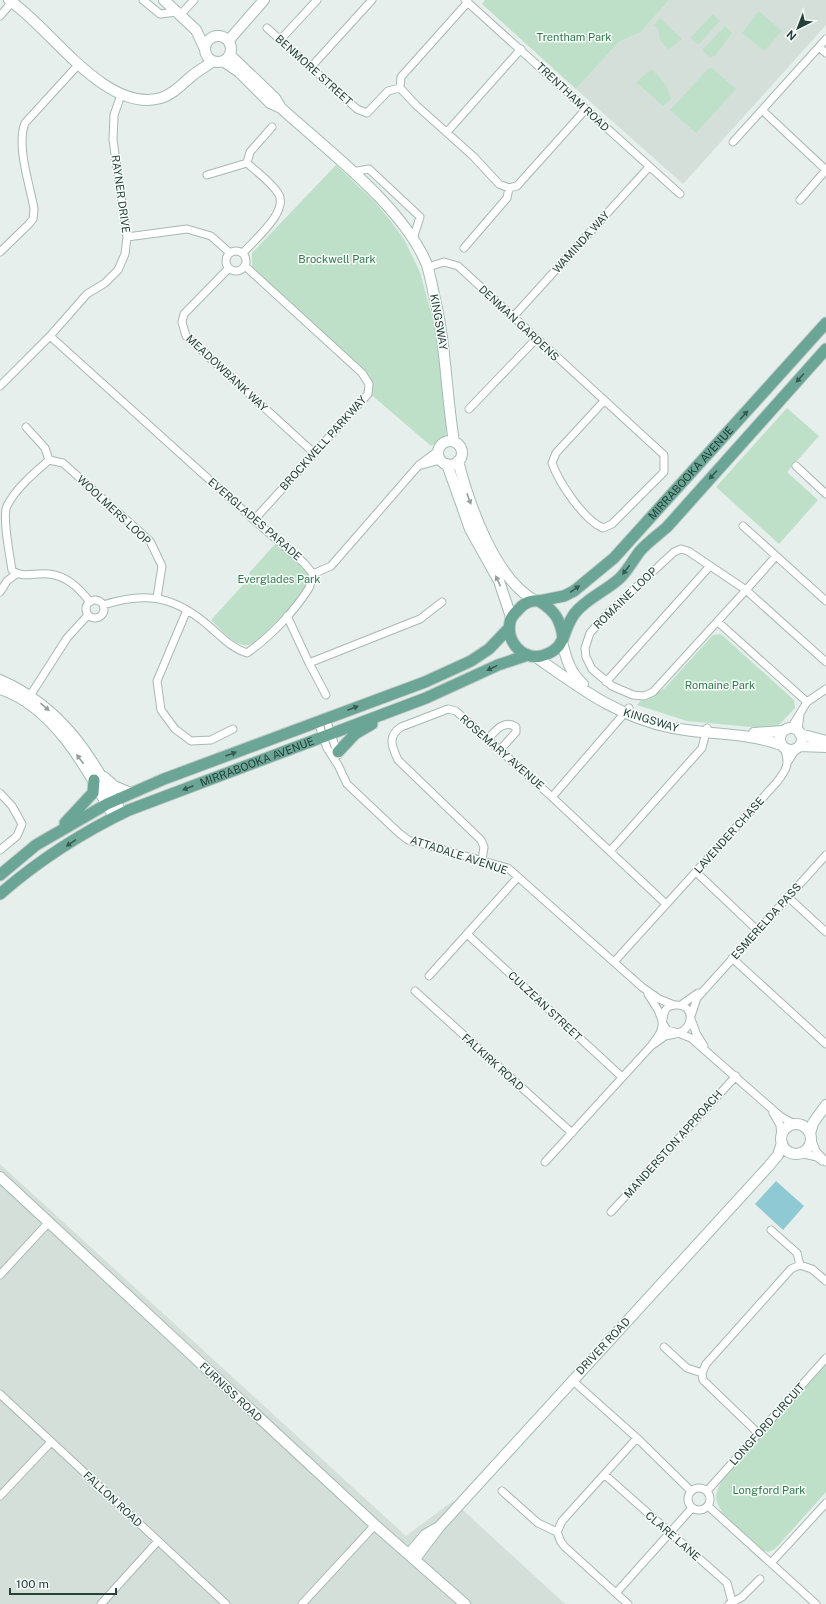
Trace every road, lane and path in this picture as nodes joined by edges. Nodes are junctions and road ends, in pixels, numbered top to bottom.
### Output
1 (143, 0) edge
2 (164, 0) edge
3 (194, 0) edge
4 (258, 0) edge
5 (264, 0) edge
6 (316, 0) edge
7 (372, 0) edge
8 (11, 1) edge
9 (467, 1) edge
10 (178, 14) junction
11 (0, 16) edge
12 (267, 28) dead end
13 (196, 30) junction
14 (216, 35) junction
15 (826, 39) edge
16 (228, 40) junction
17 (280, 40) junction
18 (819, 47) junction
19 (521, 49) junction
20 (205, 51) junction
21 (826, 53) edge
22 (222, 59) junction
23 (78, 64) junction
24 (311, 67) junction
25 (193, 75) junction
26 (400, 88) junction
27 (121, 95) junction
28 (586, 109) junction
29 (765, 113) junction
30 (272, 127) dead end
31 (447, 132) junction
32 (733, 142) dead end
33 (247, 163) junction
34 (649, 167) junction
35 (826, 170) edge
36 (352, 172) junction
37 (207, 174) dead end
38 (509, 188) junction
39 (680, 194) dead end
40 (800, 200) dead end
41 (127, 237) junction
42 (413, 239) junction
43 (464, 248) dead end
44 (0, 252) edge
45 (230, 253) junction
46 (243, 253) junction
47 (245, 266) junction
48 (428, 267) junction
49 (229, 268) junction
50 (513, 317) junction
51 (826, 323) edge
52 (50, 336) junction
53 (536, 339) junction
54 (826, 349) edge
55 (0, 386) edge
56 (604, 401) junction
57 (469, 409) dead end
58 (26, 427) dead end
59 (450, 442) junction
60 (439, 450) junction
61 (314, 453) junction
62 (49, 460) junction
63 (458, 461) junction
64 (444, 462) junction
65 (420, 465) junction
66 (796, 466) dead end
67 (826, 494) edge
68 (254, 520) junction
69 (743, 526) dead end
70 (776, 556) junction
71 (710, 566) junction
72 (16, 574) junction
73 (313, 574) junction
74 (3, 581) edge
75 (746, 590) junction
76 (0, 592) edge
77 (157, 598) junction
78 (538, 601) junction
79 (826, 601) edge
80 (90, 602) junction
81 (442, 602) dead end
82 (102, 605) junction
83 (188, 610) junction
84 (88, 614) junction
85 (287, 616) junction
86 (718, 622) junction
87 (510, 623) junction
88 (562, 641) junction
89 (532, 656) junction
90 (826, 662) edge
91 (309, 663) junction
92 (0, 680) edge
93 (606, 682) junction
94 (826, 688) edge
95 (0, 690) edge
96 (326, 695) dead end
97 (28, 699) junction
98 (807, 702) junction
99 (396, 709) junction
100 (627, 710) junction
101 (322, 720) junction
102 (233, 729) dead end
103 (707, 730) junction
104 (793, 731) junction
105 (327, 735) junction
106 (488, 739) junction
107 (826, 741) edge
108 (782, 746) junction
109 (798, 747) junction
110 (826, 747) edge
111 (500, 750) junction
112 (338, 752) junction
113 (787, 763) junction
114 (338, 765) junction
115 (97, 778) junction
116 (131, 793) junction
117 (0, 794) edge
118 (552, 797) junction
119 (111, 803) junction
120 (118, 815) junction
121 (53, 834) junction
122 (0, 850) edge
123 (611, 850) junction
124 (826, 855) edge
125 (482, 860) junction
126 (696, 872) junction
127 (0, 875) edge
128 (518, 877) junction
129 (0, 894) edge
130 (788, 898) junction
131 (666, 904) junction
132 (757, 930) junction
133 (826, 932) edge
134 (467, 934) junction
135 (732, 958) junction
136 (614, 962) junction
137 (429, 976) dead end
138 (642, 986) junction
139 (707, 987) junction
140 (415, 992) dead end
141 (678, 1005) junction
142 (691, 1017) junction
143 (662, 1021) junction
144 (677, 1033) junction
145 (826, 1044) edge
146 (651, 1046) junction
147 (708, 1051) junction
148 (736, 1076) junction
149 (622, 1077) junction
150 (769, 1106) junction
151 (824, 1108) edge
152 (795, 1124) junction
153 (572, 1133) junction
154 (810, 1136) junction
155 (782, 1140) junction
156 (798, 1153) junction
157 (545, 1162) dead end
158 (826, 1162) edge
159 (768, 1168) junction
160 (0, 1177) edge
161 (611, 1212) dead end
162 (49, 1222) junction
163 (771, 1230) dead end
164 (800, 1265) junction
165 (0, 1275) edge
166 (826, 1281) edge
167 (664, 1347) dead end
168 (826, 1358) edge
169 (702, 1373) junction
170 (572, 1380) junction
171 (0, 1394) edge
172 (759, 1434) junction
173 (637, 1438) junction
174 (51, 1442) junction
175 (605, 1475) junction
176 (502, 1491) dead end
177 (707, 1491) junction
178 (691, 1492) junction
179 (0, 1496) edge
180 (826, 1503) edge
181 (708, 1506) junction
182 (692, 1508) junction
183 (375, 1525) junction
184 (557, 1532) junction
185 (670, 1533) junction
186 (158, 1541) junction
187 (412, 1556) junction
188 (771, 1563) junction
189 (760, 1580) dead end
190 (616, 1593) junction
191 (730, 1603) edge
192 (101, 1604) edge
193 (226, 1604) edge
194 (302, 1604) edge
195 (465, 1604) edge
196 (628, 1604) edge
197 (816, 1604) edge

1 - 10 street
2 - 10 street
3 - 10 street
4 - 14 street
5 - 16 street
6 - 17 street
7 - 24 street
8 - 11 street
8 - 23 street
9 - 19 street, TRENTHAM ROAD
9 - 26 street
10 - 13 street
12 - 17 street, BENMORE STREET
13 - 14 street
13 - 20 street
14 - 16 street
14 - 20 street
15 - 18 street
16 - 22 street
17 - 24 street, BENMORE STREET
18 - 21 street
18 - 29 street
19 - 28 street, TRENTHAM ROAD
19 - 31 street
20 - 22 street
20 - 25 street
22 - 25 street
22 - 36 street, KINGSWAY
23 - 27 street
23 - 44 street
24 - 26 street, BENMORE STREET
25 - 27 street
26 - 31 street
27 - 41 street, RAYNER DRIVE
28 - 34 street, TRENTHAM ROAD
28 - 38 street
29 - 32 street
29 - 35 street
30 - 33 street
31 - 38 street
33 - 37 street
33 - 46 street
34 - 39 street, TRENTHAM ROAD
34 - 50 street, WAMINDA WAY
35 - 40 street
36 - 42 street, KINGSWAY
36 - 42 street
38 - 43 street
41 - 45 street
41 - 52 street, RAYNER DRIVE
42 - 48 street, KINGSWAY
45 - 46 street
45 - 49 street
46 - 47 street
47 - 49 street
47 - 61 street, BROCKWELL PARKWAY
48 - 50 street, DENMAN GARDENS
48 - 59 street, KINGSWAY
49 - 61 street, MEADOWBANK WAY
50 - 53 street, DENMAN GARDENS
78 -> 51 main road, MIRRABOOKA AVENUE
52 - 55 street, RAYNER DRIVE
52 - 68 street, EVERGLADES PARADE
53 - 56 street, DENMAN GARDENS
53 - 57 street
54 -> 88 main road, MIRRABOOKA AVENUE
56 - 56 street, DENMAN GARDENS
58 - 62 street
59 - 60 street
59 - 63 street
60 - 64 street
60 - 65 street
61 - 68 street, BROCKWELL PARKWAY
62 - 72 street
62 - 77 street, WOOLMERS LOOP
63 - 64 street
63 -> 78 street
64 - 65 street
87 -> 64 street
65 - 73 street
66 - 67 street
68 - 73 street, EVERGLADES PARADE
69 - 70 street
70 - 75 street, ROMAINE LOOP
70 - 79 street
71 - 75 street, ROMAINE LOOP
71 - 93 street
71 - 93 street, ROMAINE LOOP
72 - 74 street
72 - 80 street
73 - 85 street
74 - 76 street
75 - 86 street, ROMAINE LOOP
75 - 90 street
77 - 82 street
77 - 83 street
78 - 87 main road
78 - 88 main road
80 - 82 street
80 - 84 street
81 - 91 street
82 - 84 street
83 - 85 street
83 - 102 street
84 - 97 street
85 - 91 street
86 - 93 street, ROMAINE LOOP
86 - 98 street
87 - 89 main road
101 -> 87 main road, MIRRABOOKA AVENUE
88 - 89 main road
88 - 100 street, KINGSWAY
89 -> 99 main road, MIRRABOOKA AVENUE
89 - 100 street, KINGSWAY
91 - 96 street
92 - 97 street
94 - 98 street
95 - 97 street
97 - 115 street
98 - 104 street
99 - 105 main road, MIRRABOOKA AVENUE
99 - 112 main road
100 - 103 street, KINGSWAY
100 - 118 street
101 - 105 street, ATTADALE AVENUE
116 -> 101 main road, MIRRABOOKA AVENUE
103 - 104 street, KINGSWAY
103 - 108 street, KINGSWAY
103 - 123 street
104 - 107 street, KINGSWAY
104 - 108 street
104 - 109 street
105 - 112 street, ATTADALE AVENUE
105 - 114 street, ATTADALE AVENUE
105 -> 120 main road, MIRRABOOKA AVENUE
106 - 111 street, ROSEMARY AVENUE
106 - 111 street
106 - 125 street, ROSEMARY AVENUE
108 - 109 street, KINGSWAY
108 - 113 street
109 - 110 street, KINGSWAY
109 - 113 street, LAVENDER CHASE
111 - 118 street, ROSEMARY AVENUE
112 - 114 street, ATTADALE AVENUE
113 - 126 street, LAVENDER CHASE
114 - 125 street, ATTADALE AVENUE
115 - 116 street
115 - 119 street
115 - 121 main road
116 - 119 main road, MIRRABOOKA AVENUE
117 - 122 street
118 - 123 street, ROSEMARY AVENUE
119 - 120 street
119 - 121 main road, MIRRABOOKA AVENUE
120 -> 129 main road, MIRRABOOKA AVENUE
121 - 127 main road, MIRRABOOKA AVENUE
123 - 131 street, ROSEMARY AVENUE
124 - 130 street, ESMERELDA PASS
125 - 128 street, ATTADALE AVENUE
126 - 131 street, LAVENDER CHASE
126 - 132 street
128 - 134 street
128 - 136 street, ATTADALE AVENUE
130 - 132 street, ESMERELDA PASS
130 - 133 street
131 - 136 street, LAVENDER CHASE
132 - 135 street, ESMERELDA PASS
134 - 137 street
134 - 149 street, CULZEAN STREET
135 - 139 street, ESMERELDA PASS
135 - 145 street
136 - 138 street, ATTADALE AVENUE
138 - 141 street, ATTADALE AVENUE
138 - 143 street, ATTADALE AVENUE
139 - 141 street, ESMERELDA PASS
139 - 142 street, ESMERELDA PASS
140 - 153 street, FALKIRK ROAD
141 - 142 street
141 - 143 street
142 - 144 street
142 - 147 street
143 - 144 street
143 - 146 street
144 - 146 street
144 - 147 street
146 - 149 street
147 - 148 street
148 - 150 street
148 - 161 street, MANDERSTON APPROACH
149 - 153 street
150 - 152 street
150 - 155 street
151 - 152 street
151 - 154 street
152 - 154 street
152 - 155 street
153 - 157 street
154 - 156 street
154 - 158 street
155 - 156 street
155 - 159 street, DRIVER ROAD
156 - 158 street
156 - 159 street, DRIVER ROAD
159 - 170 street, DRIVER ROAD
160 - 162 street, FURNISS ROAD
162 - 165 street
162 - 183 street, FURNISS ROAD
163 - 164 street
164 - 166 street
164 - 169 street
167 - 169 street
168 - 172 street, LONGFORD CIRCUIT
169 - 172 street
170 - 173 street
170 - 187 street, DRIVER ROAD
171 - 174 street, FALLON ROAD
172 - 177 street, LONGFORD CIRCUIT
173 - 175 street
173 - 178 street
174 - 179 street
174 - 186 street, FALLON ROAD
175 - 184 street
175 - 185 street, CLARE LANE
176 - 184 street
177 - 178 street
177 - 181 street
178 - 182 street
180 - 188 street
181 - 182 street
181 - 188 street
182 - 185 street
183 - 187 street, FURNISS ROAD
183 - 194 street
184 - 190 street
185 - 190 street
185 - 191 street, CLARE LANE
186 - 192 street
186 - 193 street, FALLON ROAD
187 - 195 street, FURNISS ROAD
188 - 197 street
189 - 191 street
190 - 196 street

